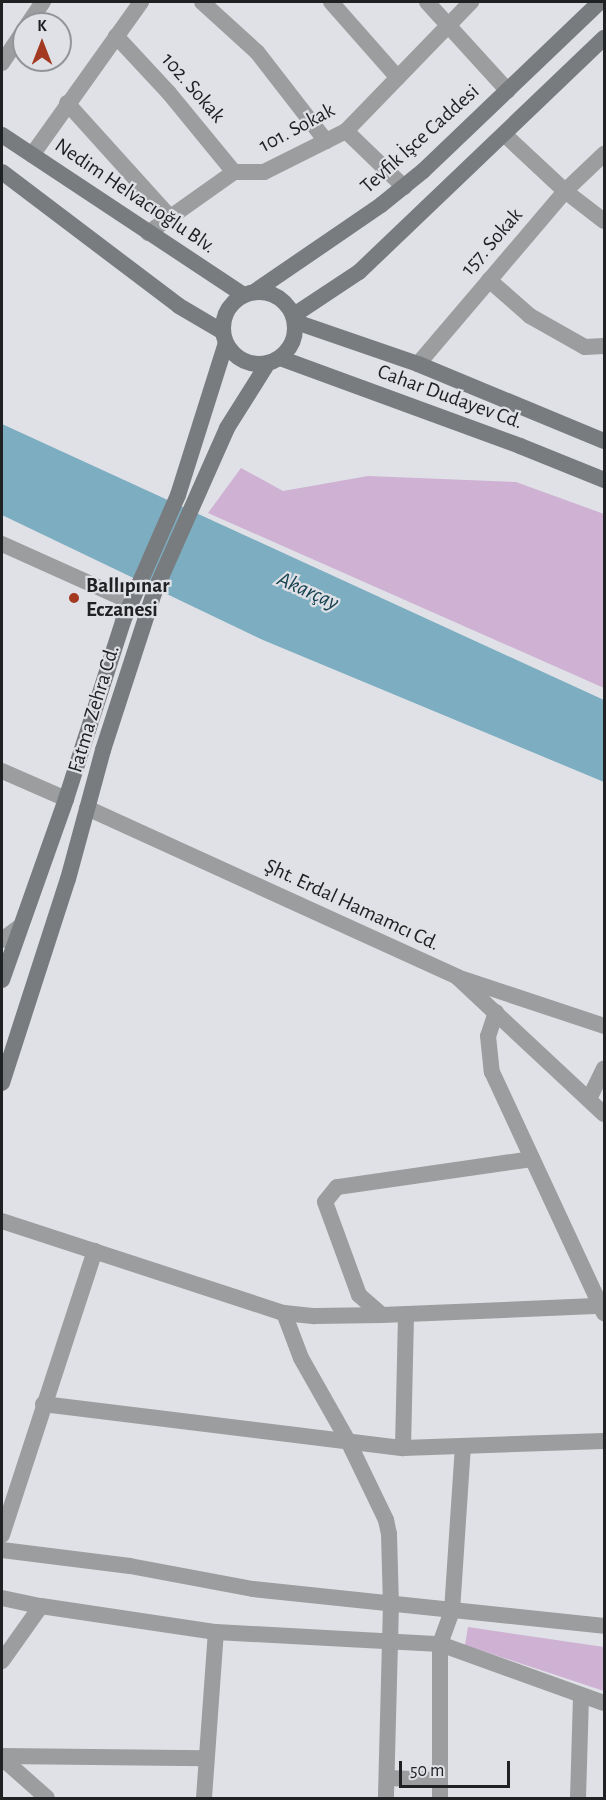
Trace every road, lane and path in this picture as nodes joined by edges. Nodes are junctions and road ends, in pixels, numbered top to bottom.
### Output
1 (141, 2) edge
2 (202, 2) edge
3 (331, 2) edge
4 (427, 2) edge
5 (471, 2) edge
6 (600, 2) edge
7 (448, 26) junction
8 (116, 36) junction
9 (604, 38) edge
10 (12, 48) edge
11 (2, 63) edge
12 (398, 78) junction
13 (508, 91) junction
14 (67, 104) junction
15 (346, 131) junction
16 (504, 134) junction
17 (2, 135) edge
18 (326, 141) junction
19 (32, 154) junction
20 (604, 154) edge
21 (2, 172) edge
22 (234, 172) junction
23 (404, 187) junction
24 (565, 191) junction
25 (170, 217) junction
26 (604, 221) edge
27 (148, 232) junction
28 (489, 280) junction
29 (249, 293) junction
30 (295, 318) junction
31 (225, 337) junction
32 (604, 346) edge
33 (274, 361) junction
34 (418, 364) junction
35 (604, 441) edge
36 (604, 480) edge
37 (184, 500) junction
38 (2, 544) edge
39 (131, 602) junction
40 (2, 771) edge
41 (66, 799) junction
42 (87, 808) junction
43 (19, 927) junction
44 (2, 940) edge
45 (457, 977) junction
46 (2, 980) edge
47 (496, 1012) junction
48 (604, 1026) edge
49 (604, 1068) edge
50 (2, 1083) edge
51 (589, 1099) junction
52 (604, 1114) edge
53 (532, 1159) junction
54 (2, 1221) edge
55 (95, 1251) junction
56 (602, 1302) edge
57 (284, 1313) junction
58 (406, 1314) junction
59 (382, 1316) junction
60 (44, 1404) junction
61 (348, 1441) junction
62 (604, 1441) edge
63 (463, 1447) junction
64 (403, 1448) junction
65 (2, 1535) edge
66 (2, 1550) edge
67 (2, 1598) edge
68 (391, 1604) junction
69 (41, 1606) junction
70 (452, 1611) junction
71 (604, 1626) edge
72 (216, 1632) junction
73 (390, 1639) junction
74 (440, 1644) junction
75 (2, 1661) edge
76 (581, 1696) junction
77 (604, 1703) edge
78 (2, 1757) edge
79 (207, 1758) junction
80 (387, 1778) junction
81 (440, 1780) junction
82 (47, 1798) edge
83 (204, 1798) edge
84 (386, 1798) edge
85 (440, 1798) edge
86 (578, 1798) edge

1 - 8 street
2 - 18 street
3 - 12 street
4 - 7 street
5 - 7 street, 101. Sokak
6 - 13 main road, Tevfik İşce Caddesi
7 - 12 street, 101. Sokak
7 - 13 street
8 - 14 street
8 - 22 street, 102. Sokak
9 - 16 main road
10 - 11 street
12 - 15 street, 101. Sokak
13 - 23 main road, Tevfik İşce Caddesi
14 - 19 street
14 - 25 street
15 - 18 street, 101. Sokak
15 - 23 street
16 - 24 street
16 - 30 main road
17 - 19 main road, Nedim Helvacıoğlu Blv.
18 - 22 street, 101. Sokak
19 - 27 main road, Nedim Helvacıoğlu Blv.
20 - 24 street, 157. Sokak
21 - 31 main road
22 - 25 street
23 - 29 main road, Tevfik İşce Caddesi
24 - 26 street
24 - 28 street, 157. Sokak
25 - 27 street
27 - 29 main road, Nedim Helvacıoğlu Blv.
28 - 32 street
28 - 34 street, 157. Sokak
29 - 30 main road
29 - 31 main road
30 - 33 main road
30 - 34 main road, Cahar Dudayev Cd.
31 - 33 main road
31 - 37 main road, Fatma Zehra Cd.
33 - 36 main road, Cahar Dudayev Cd.
33 - 37 main road, Fatma Zehra Cd.
34 - 35 main road, Cahar Dudayev Cd.
37 - 39 main road, Fatma Zehra Cd.
37 - 42 main road, Fatma Zehra Cd.
38 - 39 street
39 - 41 main road, Fatma Zehra Cd.
40 - 41 street
41 - 42 main road
41 - 43 main road, Fatma Zehra Cd.
42 - 45 street, Şht. Erdal Hamamcı Cd.
42 - 50 main road, Fatma Zehra Cd.
43 - 44 street
43 - 46 main road, Fatma Zehra Cd.
45 - 47 street
45 - 48 street, Şht. Erdal Hamamcı Cd.
47 - 51 street
47 - 53 street
49 - 51 street
51 - 52 street
53 - 56 street
53 - 59 street
54 - 55 street
55 - 57 street
55 - 60 street
56 - 58 street
57 - 59 street
57 - 61 street
58 - 59 street
58 - 64 street
60 - 61 street
60 - 65 street
61 - 64 street
61 - 68 street
62 - 63 street
63 - 64 street
63 - 70 street
66 - 68 street
67 - 69 street
68 - 70 street
68 - 73 street
69 - 72 street
69 - 75 street
70 - 71 street
70 - 74 street
72 - 73 street
72 - 79 street
73 - 74 street
73 - 80 street
74 - 76 street
74 - 81 street
76 - 77 street
76 - 86 street
78 - 79 street
78 - 82 street
79 - 83 street
80 - 81 street
80 - 84 street
81 - 85 street

